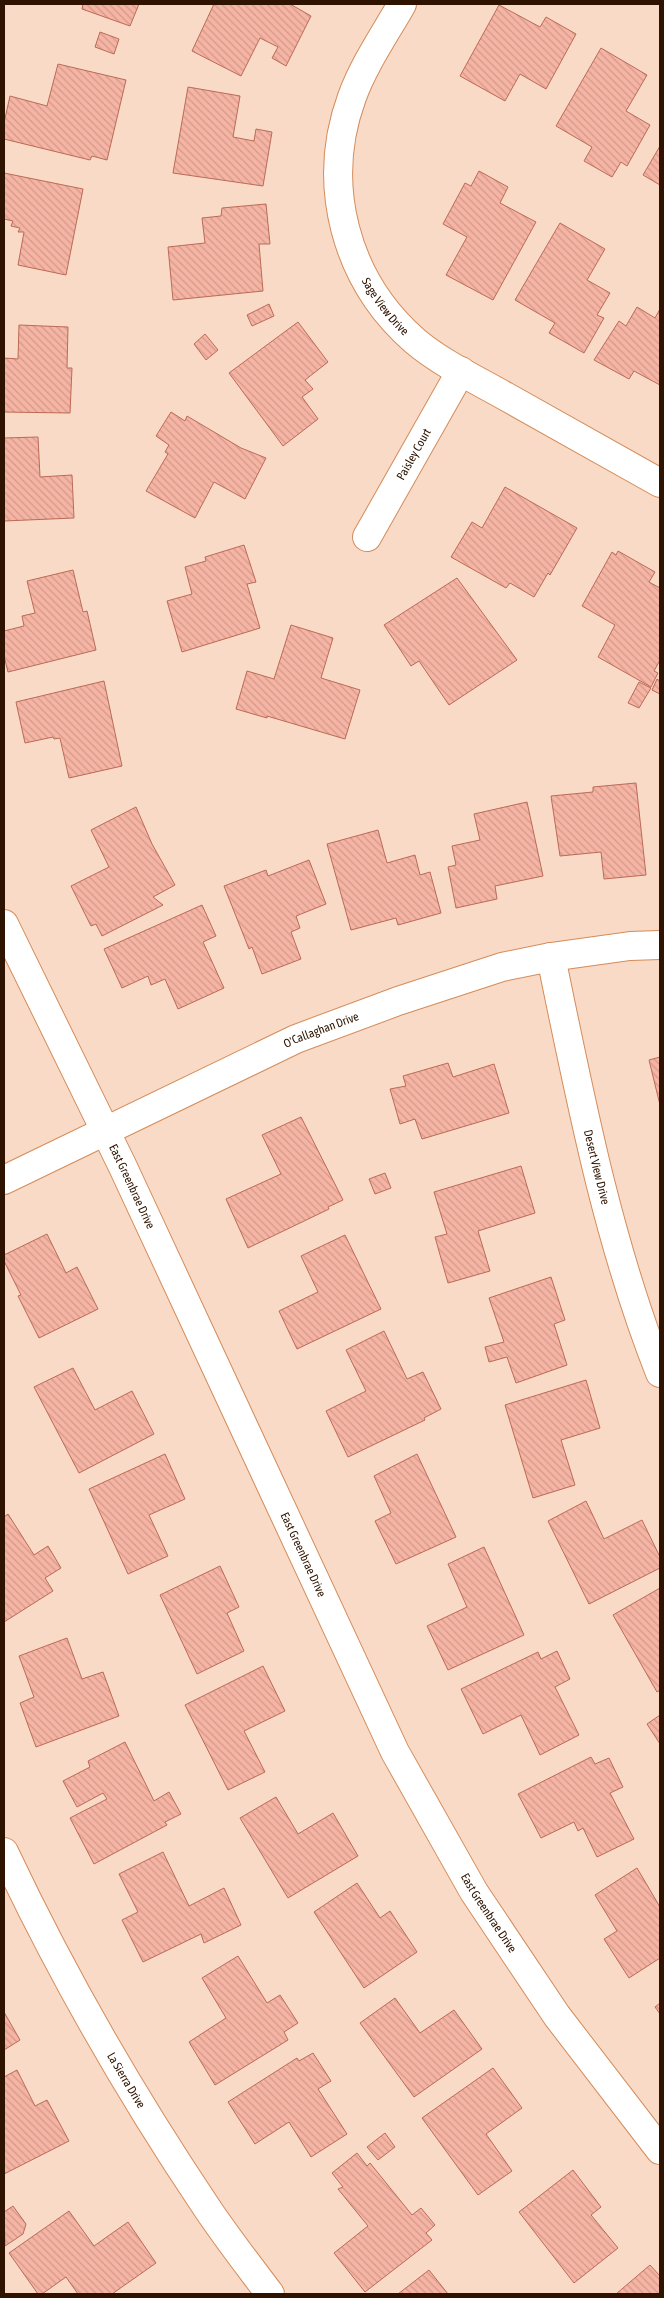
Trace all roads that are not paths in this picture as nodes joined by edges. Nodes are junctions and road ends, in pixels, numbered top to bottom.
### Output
1 (402, 4) edge
2 (461, 371) junction
3 (660, 483) edge
4 (368, 537) dead end
5 (4, 924) edge
6 (660, 945) edge
7 (551, 957) junction
8 (106, 1132) junction
9 (4, 1180) edge
10 (660, 1373) edge
11 (4, 1852) edge
12 (660, 2150) edge
13 (270, 2294) edge

1 - 2 street, Sage View Drive
2 - 3 street, Sage View Drive
2 - 4 street, Paisley Court
5 - 8 street, East Greenbrae Drive
6 - 7 street, O'Callaghan Drive
7 - 8 street, O'Callaghan Drive
7 - 10 street, Desert View Drive
8 - 9 street, O'Callaghan Drive
8 - 12 street, East Greenbrae Drive
11 - 13 street, La Sierra Drive

